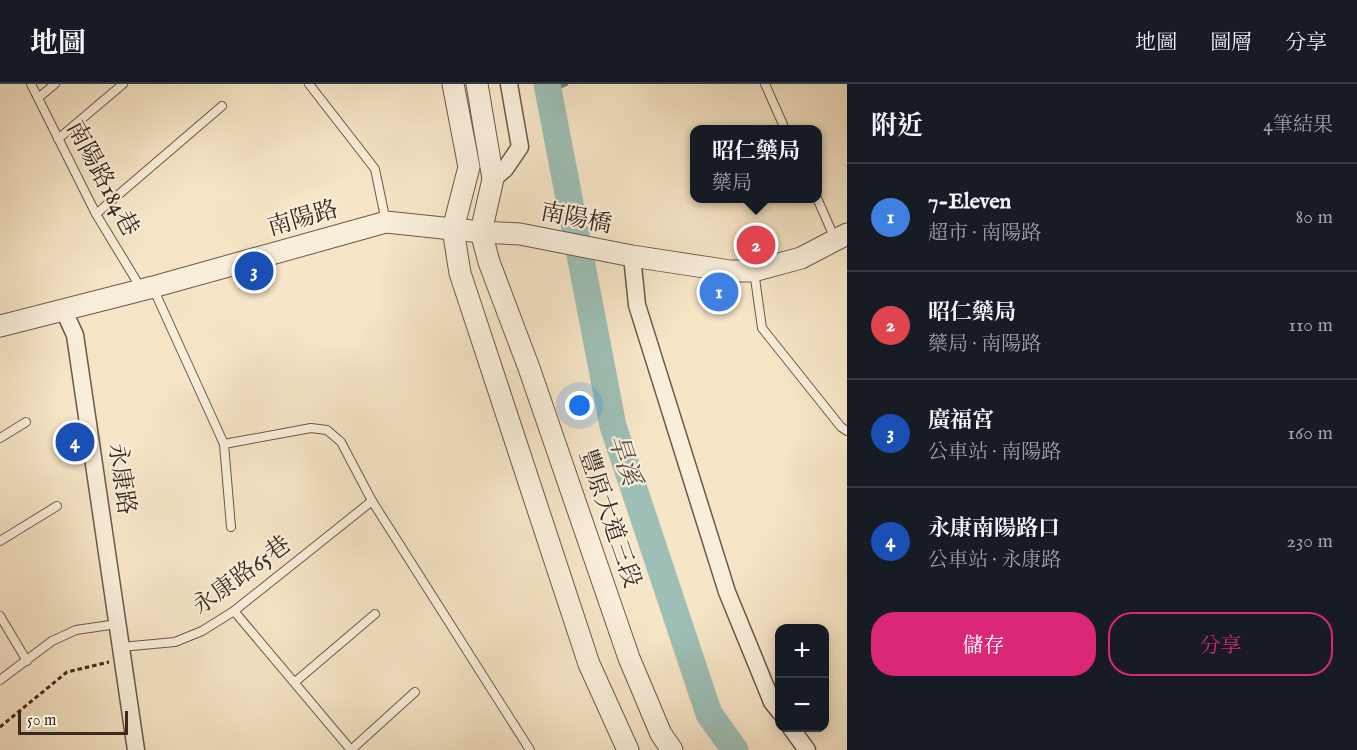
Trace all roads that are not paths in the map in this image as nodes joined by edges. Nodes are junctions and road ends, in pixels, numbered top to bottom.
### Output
1 (31, 84) edge
2 (55, 84) edge
3 (123, 84) edge
4 (309, 84) edge
5 (453, 84) edge
6 (477, 84) edge
7 (509, 84) edge
8 (765, 84) edge
9 (38, 98) junction
10 (222, 106) dead end
11 (783, 125) edge
12 (58, 139) junction
13 (493, 178) junction
14 (820, 203) edge
15 (96, 214) junction
16 (386, 222) junction
17 (453, 229) junction
18 (481, 232) junction
19 (520, 234) joint
20 (841, 237) edge
21 (627, 255) junction
22 (753, 271) junction
23 (148, 289) junction
24 (63, 309) junction
25 (0, 326) edge
26 (26, 422) dead end
27 (847, 431) edge
28 (0, 438) edge
29 (224, 444) junction
30 (372, 501) junction
31 (57, 506) dead end
32 (231, 527) dead end
33 (0, 541) edge
34 (234, 611) junction
35 (375, 614) dead end
36 (0, 616) edge
37 (117, 624) junction
38 (122, 653) junction
39 (27, 661) junction
40 (0, 680) edge
41 (295, 682) junction
42 (415, 692) dead end
43 (775, 706) edge
44 (793, 732) edge
45 (136, 750) edge
46 (351, 750) edge
47 (530, 750) edge
48 (628, 750) edge
49 (672, 750) edge
50 (807, 750) edge

1 - 9 lane, 南陽路184巷
2 - 9 lane
3 - 12 lane
4 - 16 lane
5 - 17 street
6 - 13 street
7 - 13 street
8 - 11 lane
9 - 12 lane, 南陽路184巷
10 - 15 lane
12 - 15 lane, 南陽路184巷
13 - 18 street
14 - 20 lane
15 - 23 lane, 南陽路184巷
16 - 17 street, 南陽路
16 - 23 street, 南陽路
17 - 18 street, 南陽路
17 - 48 street
18 - 19 street, 南陽路
18 - 49 street, 豐原大道三段
19 - 21 street, 南陽橋
20 - 22 street
21 - 22 street
21 - 43 street
22 - 27 lane
23 - 24 street, 南陽路
23 - 29 lane, 南陽路184巷
24 - 25 street, 南陽路
24 - 37 street, 永康路
26 - 28 lane
29 - 30 lane
29 - 32 lane, 南陽路184巷
30 - 34 lane, 永康路65巷
30 - 47 lane
31 - 33 lane
34 - 38 lane, 永康路65巷
34 - 41 lane
35 - 41 lane
36 - 39 lane
37 - 38 street, 永康路
37 - 39 lane
38 - 45 street, 永康路
39 - 40 lane
41 - 46 lane
42 - 46 lane
44 - 50 street

